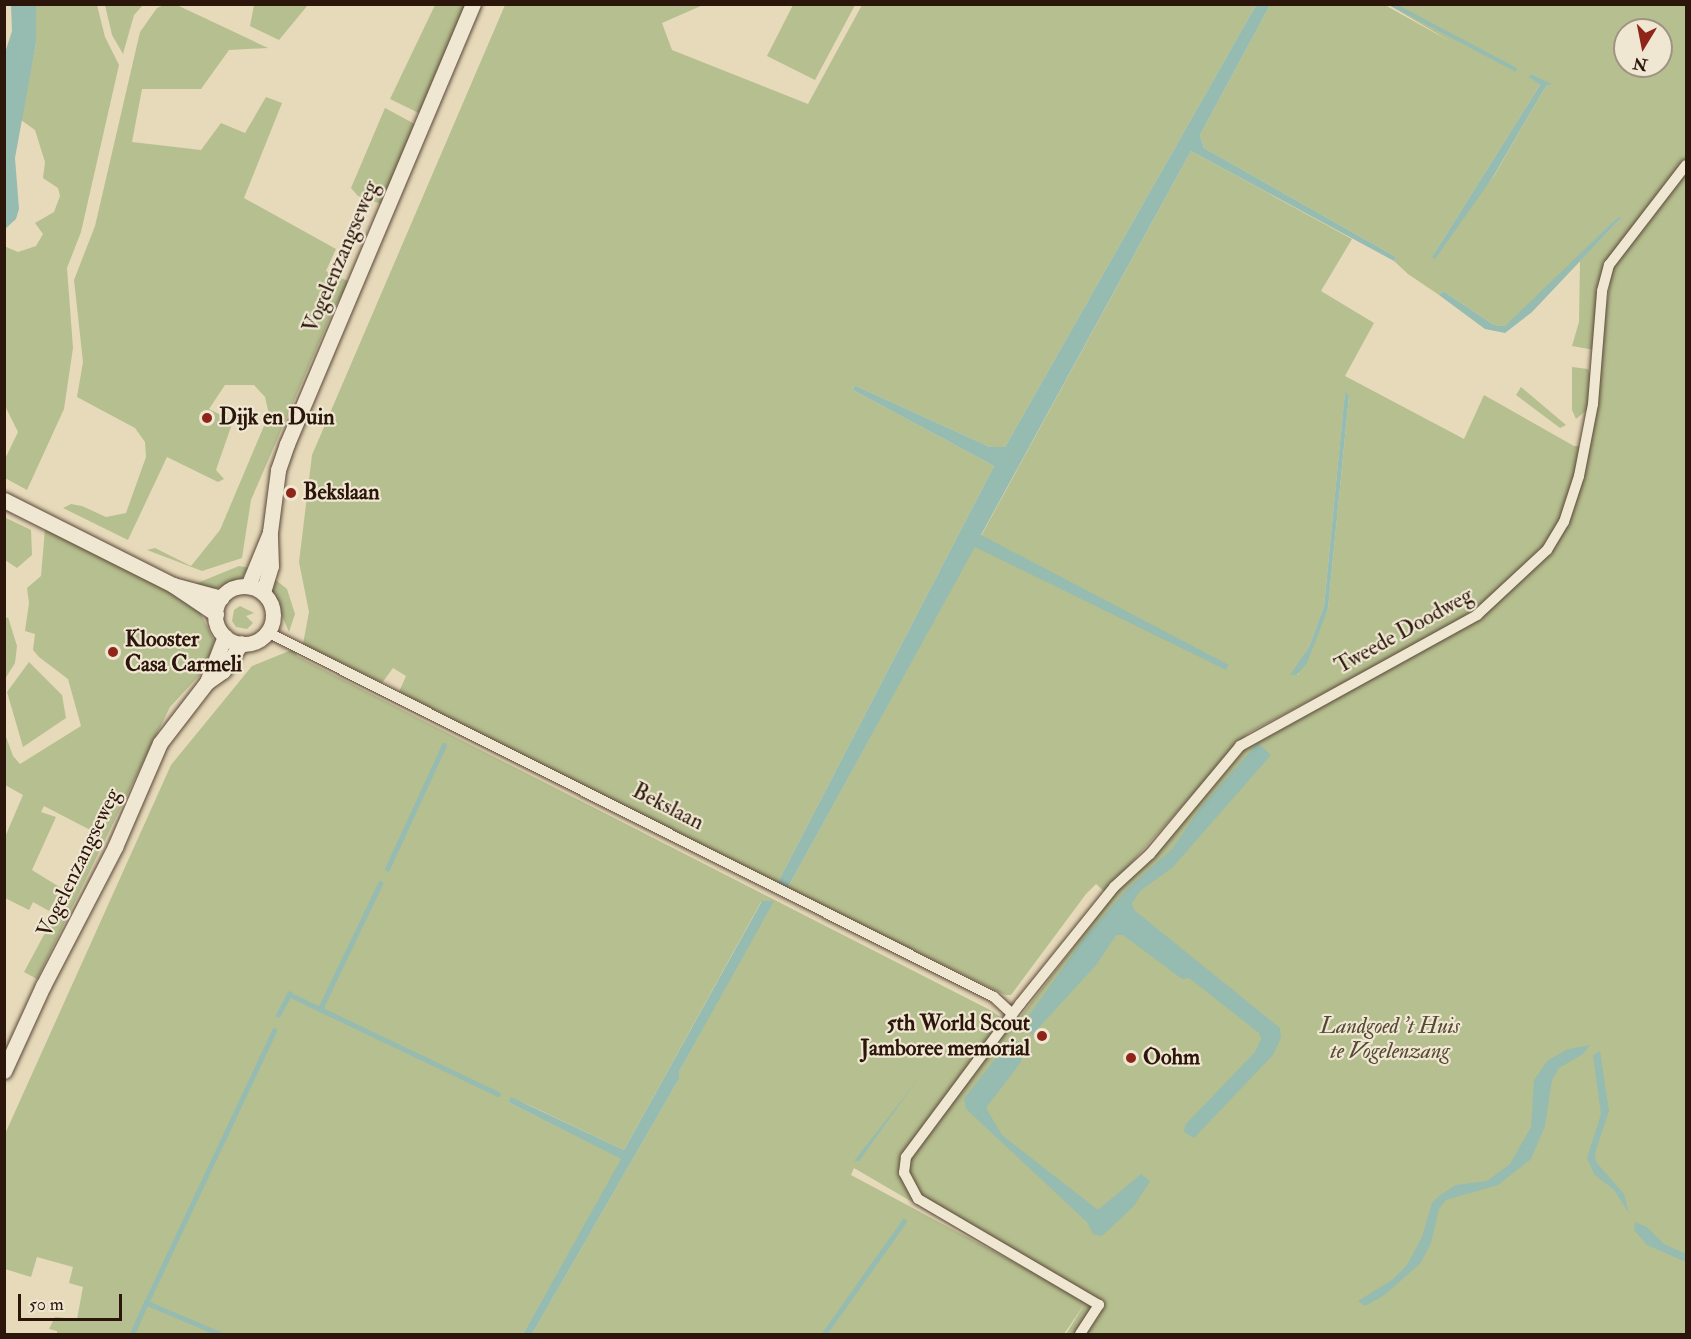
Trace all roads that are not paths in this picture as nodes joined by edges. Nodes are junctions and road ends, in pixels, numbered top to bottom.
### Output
1 (473, 4) edge
2 (1686, 165) edge
3 (4, 500) edge
4 (270, 532) junction
5 (173, 585) junction
6 (248, 586) junction
7 (262, 592) junction
8 (221, 597) junction
9 (216, 614) junction
10 (267, 632) junction
11 (225, 636) junction
12 (241, 643) junction
13 (207, 682) junction
14 (1012, 1014) junction
15 (4, 1071) edge
16 (1080, 1335) edge

1 - 4 main road, Vogelenzangseweg
2 - 14 street, Tweede Doodweg
3 - 5 main road
4 - 6 main road, Vogelenzangseweg
4 - 7 main road, Vogelenzangseweg
5 - 8 main road
5 - 9 main road
6 - 7 main road
6 - 8 main road
7 - 10 main road
8 - 9 main road
9 - 11 main road
10 - 12 main road
10 - 14 street, Bekslaan
11 - 12 main road
11 - 13 main road, Vogelenzangseweg
12 - 13 main road, Vogelenzangseweg
13 - 15 main road, Vogelenzangseweg
14 - 16 street, Tweede Doodweg

